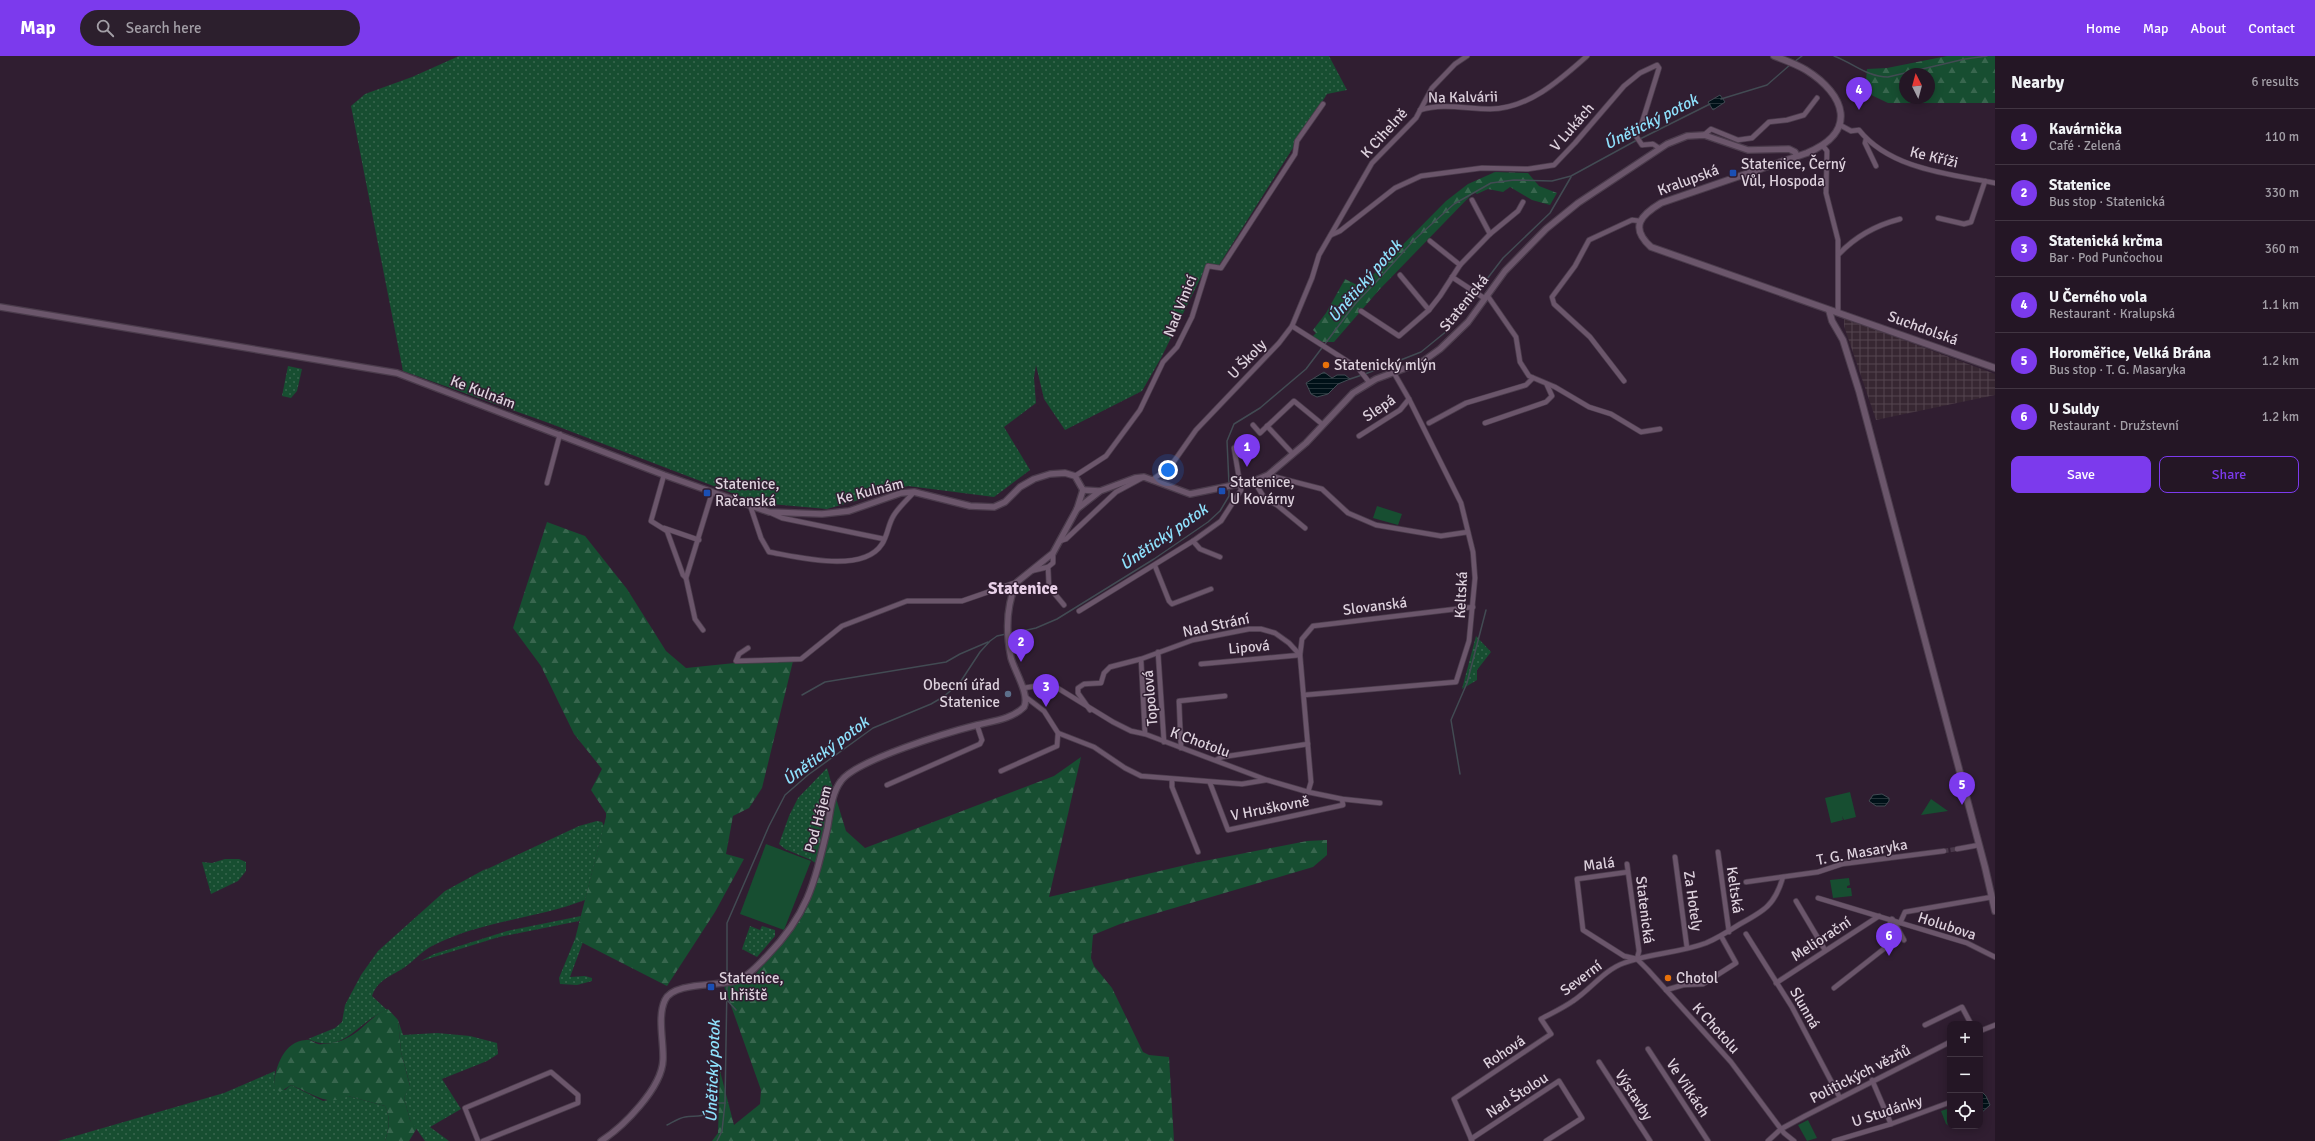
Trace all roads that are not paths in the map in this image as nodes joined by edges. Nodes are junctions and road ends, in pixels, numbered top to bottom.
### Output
1 (1467, 56) edge
2 (1587, 56) edge
3 (1774, 56) edge
4 (1817, 98) dead end
5 (1323, 104) dead end
6 (1420, 110) junction
7 (1840, 125) junction
8 (1704, 135) junction
9 (1866, 139) junction
10 (1823, 146) junction
11 (1660, 148) junction
12 (1797, 156) junction
13 (1876, 166) dead end
14 (1985, 181) junction
15 (1995, 183) edge
16 (1472, 200) dead end
17 (1523, 202) dead end
18 (1938, 218) dead end
19 (1900, 219) dead end
20 (1640, 221) junction
21 (1490, 234) junction
22 (1331, 235) junction
23 (1430, 241) dead end
24 (1839, 254) junction
25 (1460, 265) junction
26 (1400, 275) dead end
27 (1452, 277) junction
28 (1486, 296) junction
29 (0, 307) edge
30 (1429, 310) junction
31 (1829, 310) junction
32 (1361, 311) dead end
33 (1841, 313) junction
34 (1292, 326) junction
35 (1995, 368) edge
36 (1394, 372) junction
37 (1533, 378) junction
38 (1624, 380) dead end
39 (1368, 382) junction
40 (1546, 383) junction
41 (1409, 399) junction
42 (1429, 423) dead end
43 (1486, 423) dead end
44 (1322, 424) junction
45 (1253, 425) dead end
46 (1267, 426) junction
47 (1660, 430) dead end
48 (560, 434) junction
49 (1359, 436) dead end
50 (1247, 445) dead end
51 (1293, 454) junction
52 (664, 475) junction
53 (1268, 475) junction
54 (1075, 476) junction
55 (1144, 477) junction
56 (1152, 480) junction
57 (1254, 481) junction
58 (547, 483) dead end
59 (1237, 484) junction
60 (1083, 490) junction
61 (1100, 491) junction
62 (914, 492) junction
63 (712, 493) junction
64 (751, 508) junction
65 (1077, 509) junction
66 (769, 512) junction
67 (663, 528) junction
68 (1305, 528) dead end
69 (1468, 532) junction
70 (884, 539) junction
71 (699, 540) junction
72 (1060, 541) junction
73 (1193, 541) junction
74 (1053, 553) junction
75 (1220, 557) dead end
76 (1155, 566) junction
77 (1048, 567) junction
78 (1031, 571) junction
79 (686, 578) junction
80 (1017, 582) junction
81 (1211, 589) dead end
82 (1064, 605) dead end
83 (1473, 607) junction
84 (1079, 611) dead end
85 (703, 630) dead end
86 (748, 648) dead end
87 (1158, 652) junction
88 (1300, 655) junction
89 (1141, 659) junction
90 (1201, 664) dead end
91 (1023, 688) junction
92 (1304, 695) junction
93 (1225, 696) dead end
94 (1027, 698) junction
95 (1090, 710) junction
96 (977, 725) junction
97 (1058, 733) junction
98 (1145, 734) junction
99 (1164, 742) junction
100 (1308, 744) junction
101 (1181, 748) junction
102 (1216, 760) junction
103 (1001, 771) dead end
104 (1172, 780) junction
105 (1267, 780) junction
106 (1210, 783) junction
107 (887, 785) dead end
108 (1308, 792) junction
109 (1342, 802) junction
110 (1380, 803) dead end
111 (1979, 846) junction
112 (1957, 849) tunnel mouth
113 (1944, 850) tunnel mouth
114 (1198, 852) dead end
115 (1718, 852) dead end
116 (1675, 857) dead end
117 (1627, 864) dead end
118 (1628, 872) junction
119 (1783, 877) junction
120 (1746, 882) dead end
121 (1992, 897) junction
122 (1818, 898) dead end
123 (1796, 901) dead end
124 (1995, 911) edge
125 (1879, 916) junction
126 (1892, 919) junction
127 (1900, 923) junction
128 (1583, 930) joint
129 (1729, 932) junction
130 (1746, 934) dead end
131 (1721, 936) junction
132 (1904, 940) dead end
133 (1687, 948) junction
134 (1825, 950) junction
135 (1995, 957) edge
136 (1636, 960) junction
137 (1776, 983) junction
138 (1834, 988) dead end
139 (1666, 990) junction
140 (1541, 1019) joint
141 (1969, 1021) edge
142 (1925, 1025) dead end
143 (1995, 1025) edge
144 (1983, 1030) edge
145 (1947, 1043) edge
146 (1648, 1049) dead end
147 (1599, 1062) dead end
148 (1872, 1080) junction
149 (1840, 1098) junction
150 (1947, 1104) edge
151 (1891, 1124) junction
152 (1781, 1129) junction
153 (1472, 1140) edge
154 (478, 1141) edge
155 (483, 1141) edge
156 (601, 1141) edge
157 (1546, 1141) edge
158 (1650, 1141) edge
159 (1708, 1141) edge
160 (1768, 1141) edge
161 (1794, 1141) edge
162 (1834, 1141) edge

1 - 6 street, K Cihelně
2 - 6 street, Na Kalvárii
3 - 7 main road
4 - 8 street
5 - 54 street, Nad Vinicí
6 - 22 street, K Cihelně
7 - 9 street, Ke Kříži
7 - 10 main road, Kralupská
8 - 11 street, Statenická
8 - 12 street, Statenická
9 - 13 street
9 - 14 street, Ke Kříži
10 - 12 main road, Kralupská
10 - 24 street
11 - 22 street, V Lukách
11 - 28 street, Statenická
12 - 20 main road, Kralupská
14 - 15 street, Ke Kříži
14 - 18 street
16 - 21 street
17 - 21 street
19 - 24 street
20 - 31 main road
20 - 38 street
21 - 25 street
22 - 34 street, U Školy
23 - 25 street
24 - 33 street
25 - 27 street
26 - 30 street
27 - 28 street
27 - 30 street
28 - 36 street, Statenická
28 - 37 street
29 - 48 street, Ke Kulnám
30 - 32 street
31 - 33 main road
31 - 111 main road
33 - 35 main road, Suchdolská
34 - 39 street
34 - 56 street, U Školy
36 - 39 street, Statenická
36 - 41 street, Keltská
37 - 40 street
37 - 42 street
39 - 44 street, Statenická
40 - 43 street
40 - 47 street
41 - 49 street, Slepá
41 - 69 street, Keltská
44 - 46 street
44 - 51 street, Statenická
45 - 46 street
46 - 51 street
48 - 52 street, Ke Kulnám
48 - 58 street
50 - 59 street
51 - 53 street, Statenická
52 - 63 street, Ke Kulnám
52 - 67 street
53 - 57 street, Statenická
53 - 69 street
54 - 60 street
54 - 62 street, Ke Kulnám
55 - 56 street, Statenická
55 - 61 street
55 - 72 street
56 - 59 street, Statenická
57 - 59 street, Statenická
57 - 68 street
59 - 73 street
60 - 61 street
60 - 65 street
61 - 65 street
62 - 66 street, Ke Kulnám
62 - 70 street
63 - 64 street, Ke Kulnám
63 - 71 street
64 - 66 street, Ke Kulnám
64 - 70 street
65 - 72 street
66 - 70 street
67 - 71 street
67 - 79 street
69 - 83 street, Keltská
71 - 79 street
72 - 74 street
73 - 75 street
73 - 76 street
74 - 77 street
74 - 78 street
76 - 81 street
76 - 84 street
77 - 78 street
77 - 82 street
78 - 80 street
79 - 85 street
80 - 86 street
80 - 91 street
83 - 88 street, Slovanská
83 - 92 street, Keltská
87 - 88 street, Nad Strání
87 - 89 street, Nad Strání
87 - 99 street, Topolová
88 - 90 street, Lipová
88 - 92 street
89 - 95 street, Nad Strání
89 - 98 street
91 - 94 street
91 - 95 street, K Chotolu
92 - 100 street
93 - 101 street
94 - 96 street, Pod Hájem
94 - 97 street
95 - 98 street, K Chotolu
96 - 107 street
96 - 156 street, Pod Hájem
97 - 103 street
97 - 104 street
98 - 99 street, K Chotolu
99 - 101 street, K Chotolu
100 - 102 street
100 - 108 street
101 - 102 street, K Chotolu
102 - 105 street, K Chotolu
104 - 106 street
104 - 114 street
105 - 106 street
105 - 108 street, K Chotolu
106 - 109 street, V Hruškovně
108 - 109 street, K Chotolu
109 - 110 street, K Chotolu
111 - 112 street
111 - 121 main road
113 - 119 street, T. G. Masaryka
115 - 129 street, Keltská
116 - 133 street, Za Hotely
117 - 118 street, Statenická
118 - 128 street, Malá
118 - 136 street, Statenická
119 - 120 street, T. G. Masaryka
119 - 129 street
121 - 124 main road
121 - 127 street
122 - 125 street, Holubova
123 - 134 street
125 - 126 street, Holubova
125 - 134 street, Meliorační
126 - 127 street, Holubova
126 - 132 street, Holubova
126 - 138 street
127 - 135 street, Holubova
128 - 136 street, K Chotolu
129 - 131 street
130 - 137 street, Slunná
131 - 133 street
131 - 139 street
133 - 136 street
134 - 137 street, Meliorační
136 - 139 street, K Chotolu
136 - 140 street, Severní
137 - 149 street, Slunná
139 - 152 street, K Chotolu
140 - 153 street, Rohová
141 - 142 street
143 - 144 street
145 - 148 street, Politických vězňů
146 - 159 street, Ve Vilkách
147 - 158 street, Výstavby
148 - 149 street, Politických vězňů
148 - 151 street
149 - 152 street, Politických vězňů
150 - 151 street, U Studánky
151 - 162 street, U Studánky
152 - 160 street, Politických vězňů
152 - 161 street, K Chotolu
153 - 157 street, Nad Štolou
154 - 155 street

